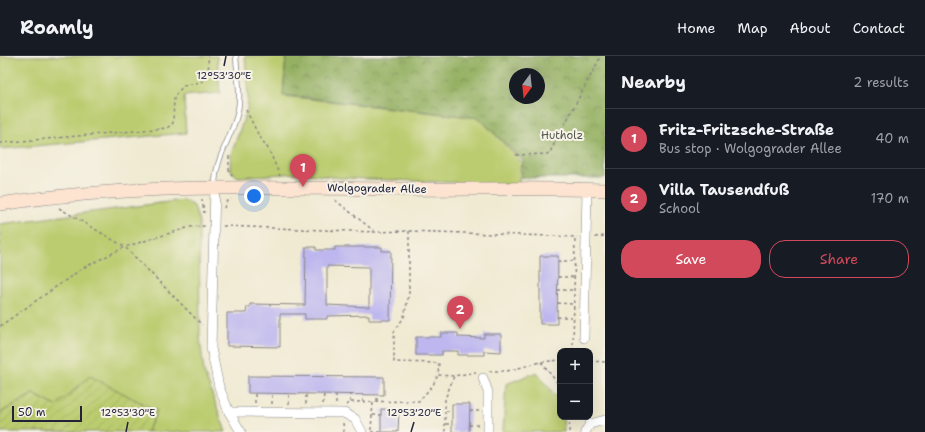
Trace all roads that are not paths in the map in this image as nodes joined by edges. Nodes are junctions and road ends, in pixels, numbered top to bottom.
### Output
1 (236, 56) edge
2 (214, 186) junction
3 (587, 190) junction
4 (605, 190) edge
5 (0, 204) edge
6 (584, 338) dead end
7 (483, 378) dead end
8 (229, 412) junction
9 (605, 420) edge
10 (241, 432) edge
11 (362, 432) edge
12 (488, 432) edge
13 (585, 432) edge

1 - 2 lane
2 - 3 main road, Wolgograder Allee
2 - 5 main road, Wolgograder Allee
2 - 8 street
3 - 4 main road, Wolgograder Allee
3 - 6 street
7 - 12 street
8 - 10 street
8 - 11 street
9 - 13 street

